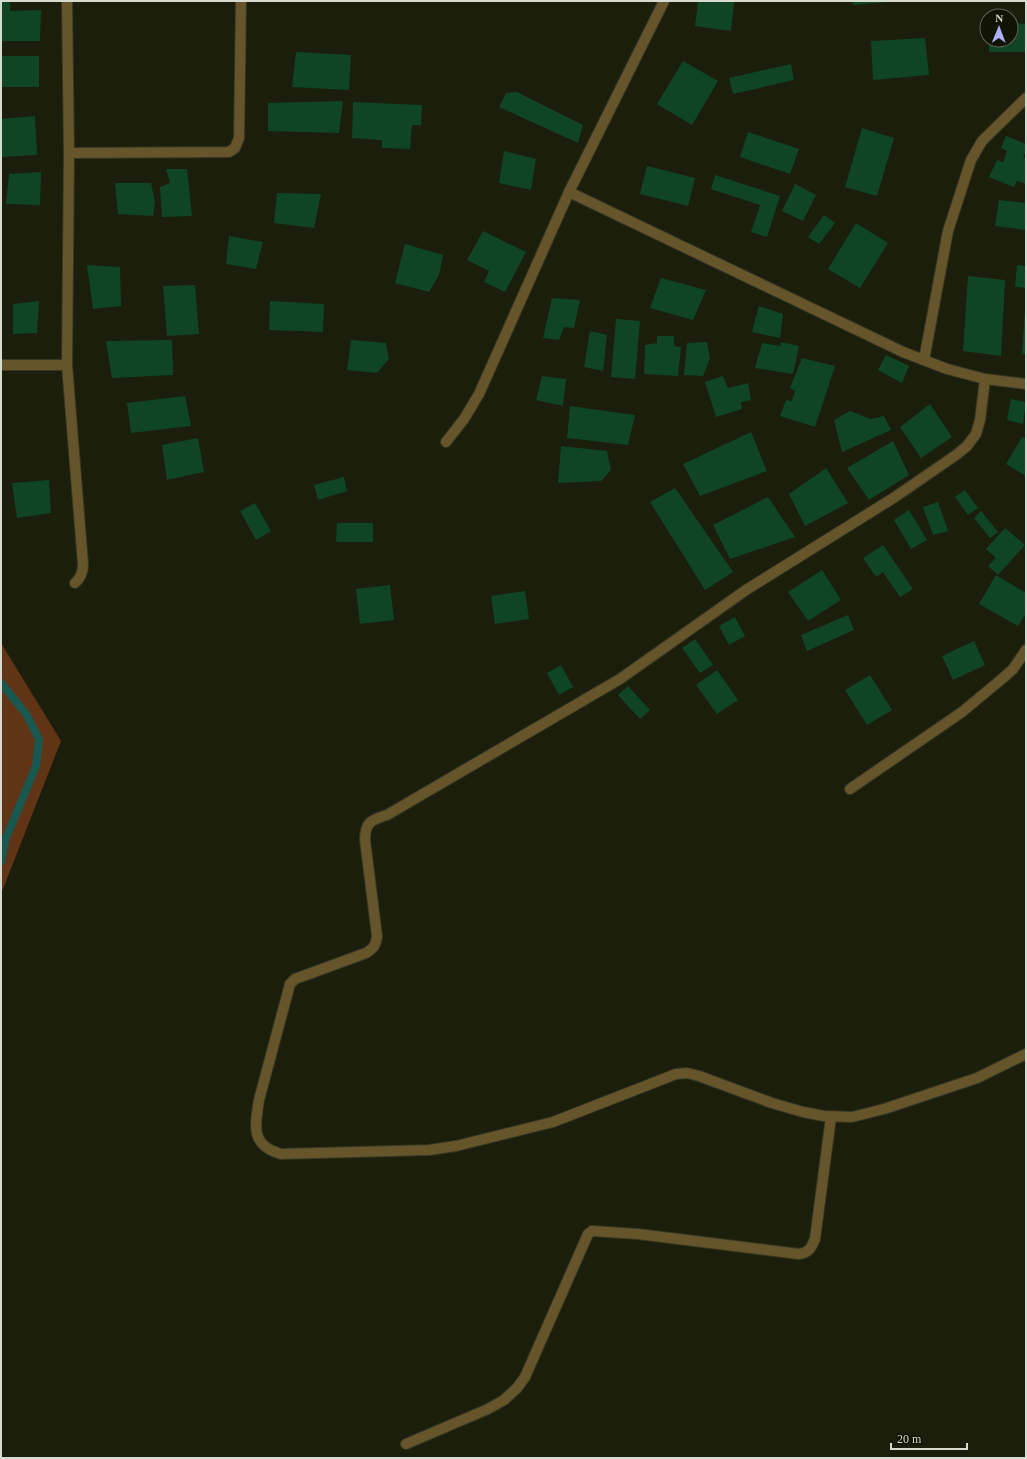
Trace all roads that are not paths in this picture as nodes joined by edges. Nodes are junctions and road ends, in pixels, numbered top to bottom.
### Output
1 (67, 1) edge
2 (241, 1) edge
3 (664, 1) edge
4 (1026, 98) edge
5 (69, 153) junction
6 (569, 192) junction
7 (924, 360) junction
8 (1, 365) edge
9 (67, 365) junction
10 (985, 379) junction
11 (1026, 384) edge
12 (446, 442) dead end
13 (75, 583) dead end
14 (1026, 650) edge
15 (850, 789) dead end
16 (1026, 1054) edge
17 (831, 1117) junction
18 (406, 1444) dead end

1 - 5 street
2 - 5 street
3 - 6 street
4 - 7 street
5 - 9 street
6 - 7 street
6 - 12 street
7 - 10 street
8 - 9 street
9 - 13 street
10 - 11 street
10 - 17 street
14 - 15 street
16 - 17 street
17 - 18 street

